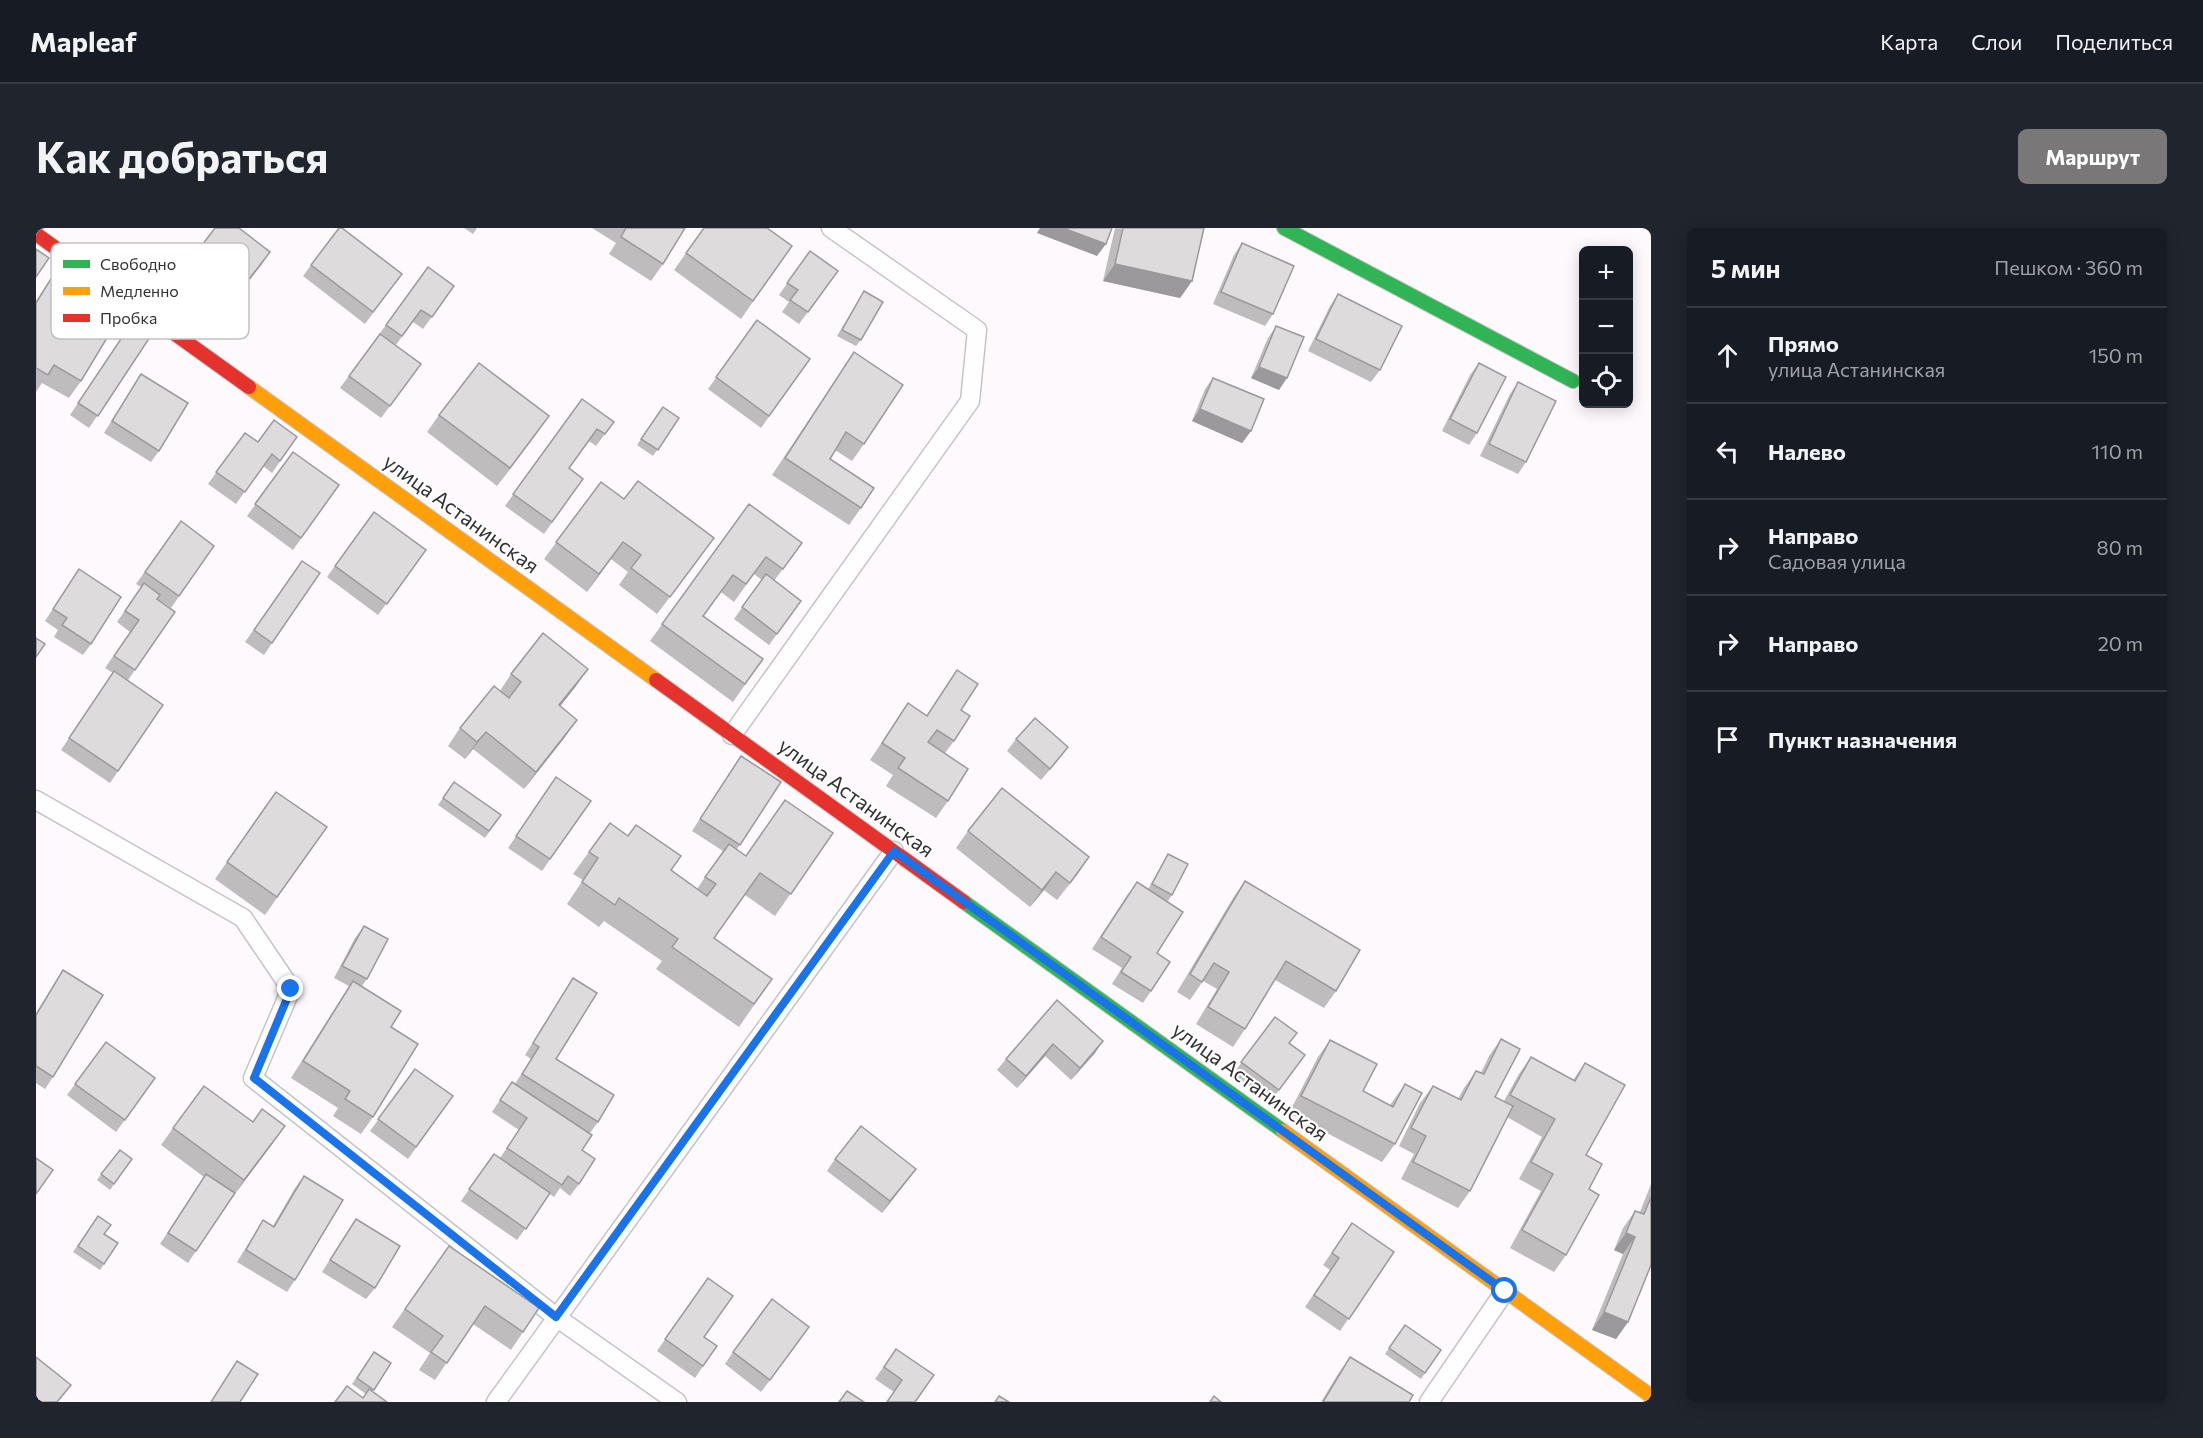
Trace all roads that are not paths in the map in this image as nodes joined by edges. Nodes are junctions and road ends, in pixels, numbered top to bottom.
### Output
1 (831, 228) edge
2 (1284, 228) edge
3 (36, 234) edge
4 (51, 245) edge
5 (182, 339) edge
6 (1573, 381) dead end
7 (732, 735) junction
8 (36, 800) edge
9 (894, 851) junction
10 (1505, 1291) junction
11 (556, 1317) junction
12 (1651, 1396) edge
13 (496, 1402) edge
14 (677, 1402) edge
15 (1429, 1402) edge

1 - 7 lane
2 - 6 street
3 - 4 street, улица Астанинская
5 - 7 street, улица Астанинская
7 - 9 street, улица Астанинская
8 - 11 lane
9 - 10 street, улица Астанинская
9 - 11 lane
10 - 12 street, улица Астанинская
10 - 15 lane
11 - 13 lane
11 - 14 lane

